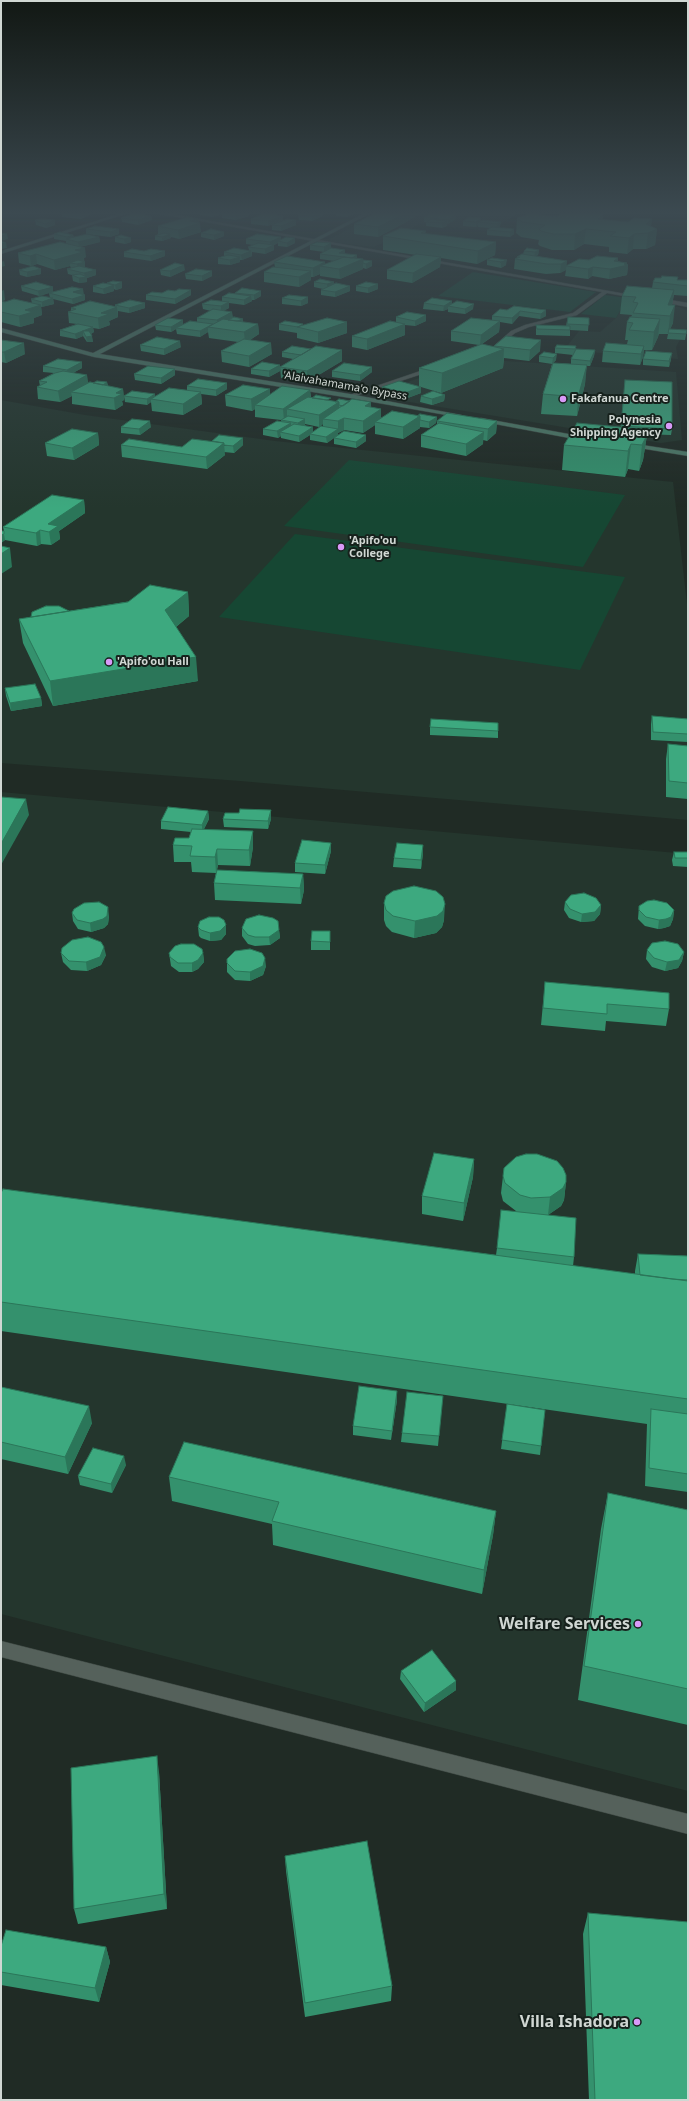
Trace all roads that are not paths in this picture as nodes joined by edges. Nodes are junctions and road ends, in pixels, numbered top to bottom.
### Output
1 (178, 312) edge
2 (578, 312) edge
3 (1, 330) edge
4 (492, 350) edge
5 (94, 355) junction
6 (439, 366) edge
7 (350, 396) junction
8 (467, 418) edge
9 (475, 419) edge
10 (592, 440) edge
11 (623, 444) edge
12 (688, 454) edge
13 (1, 1649) edge
14 (688, 1824) edge

1 - 5 main road
2 - 4 street
3 - 5 main road, 'Alaivahamama'o Bypass
5 - 7 main road, 'Alaivahamama'o Bypass
6 - 7 street
7 - 8 main road, 'Alaivahamama'o Bypass
9 - 10 main road
11 - 12 main road
13 - 14 street

